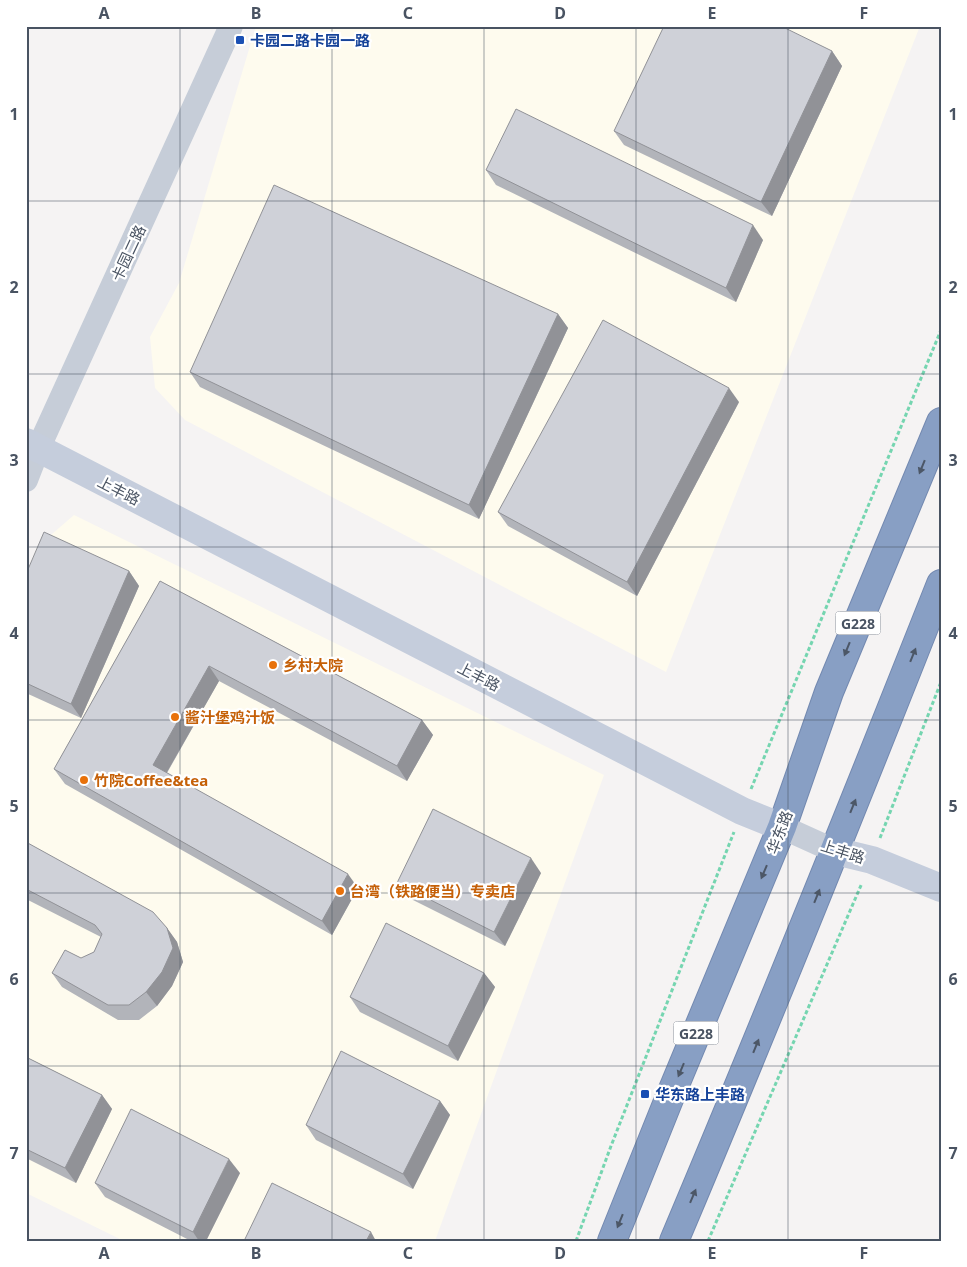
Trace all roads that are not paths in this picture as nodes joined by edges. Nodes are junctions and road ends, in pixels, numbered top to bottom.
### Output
1 (231, 26) edge
2 (941, 422) edge
3 (32, 445) edge
4 (26, 480) edge
5 (941, 584) edge
6 (782, 827) junction
7 (835, 851) junction
8 (941, 888) edge
9 (612, 1241) edge
10 (674, 1241) edge

1 - 3 street, 卡园二路
2 -> 6 highway, 华东路 / G228
3 - 4 street, 卡园二路
3 - 6 street, 上丰路
7 -> 5 highway
6 - 7 street, 上丰路
6 -> 9 highway, 华东路 / G228
7 - 8 street, 上丰路
10 -> 7 highway

